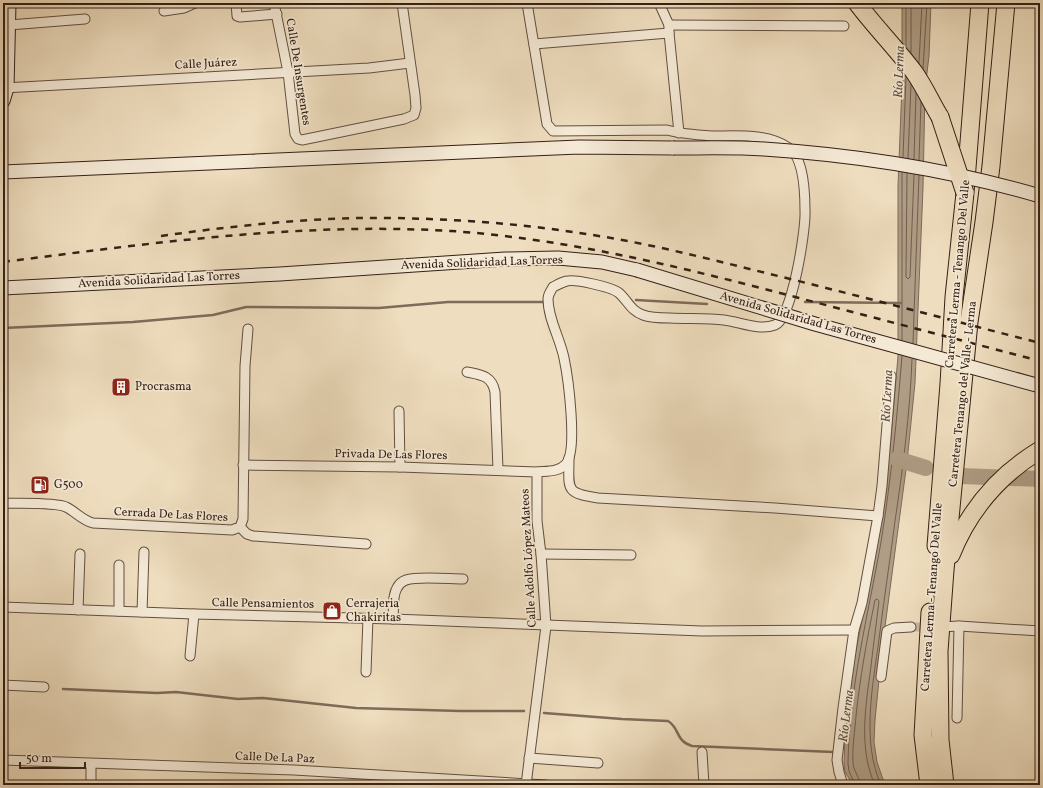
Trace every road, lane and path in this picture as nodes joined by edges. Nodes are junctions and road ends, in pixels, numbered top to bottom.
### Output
1 (9, 3) edge
2 (195, 3) edge
3 (236, 3) edge
4 (274, 3) edge
5 (402, 3) edge
6 (528, 3) edge
7 (659, 3) edge
8 (857, 3) edge
9 (980, 3) edge
10 (986, 3) edge
11 (1006, 3) edge
12 (164, 11) dead end
13 (277, 14) junction
14 (85, 19) dead end
15 (9, 25) junction
16 (844, 26) dead end
17 (669, 29) junction
18 (534, 44) junction
19 (410, 63) junction
20 (288, 72) junction
21 (5, 88) edge
22 (3, 101) edge
23 (679, 133) junction
24 (3, 172) edge
25 (965, 194) junction
26 (1040, 196) edge
27 (3, 288) edge
28 (954, 297) junction
29 (248, 329) dead end
30 (467, 372) dead end
31 (891, 376) dead end
32 (1040, 386) edge
33 (398, 411) dead end
34 (1040, 450) edge
35 (570, 458) junction
36 (243, 465) junction
37 (400, 467) junction
38 (498, 470) junction
39 (537, 472) junction
40 (3, 503) edge
41 (878, 516) junction
42 (240, 527) junction
43 (366, 544) dead end
44 (144, 552) dead end
45 (80, 554) dead end
46 (541, 554) junction
47 (631, 555) dead end
48 (119, 565) dead end
49 (945, 570) junction
50 (463, 579) dead end
51 (3, 607) edge
52 (78, 610) junction
53 (119, 612) junction
54 (142, 612) junction
55 (194, 614) junction
56 (368, 618) junction
57 (393, 619) junction
58 (546, 626) junction
59 (959, 626) junction
60 (911, 627) tunnel mouth
61 (940, 627) tunnel mouth
62 (854, 630) junction
63 (1040, 631) edge
64 (190, 656) dead end
65 (366, 672) dead end
66 (880, 677) dead end
67 (3, 685) edge
68 (44, 687) dead end
69 (957, 718) dead end
70 (702, 752) dead end
71 (529, 758) junction
72 (3, 760) edge
73 (598, 763) dead end
74 (91, 764) junction
75 (526, 784) edge
76 (91, 785) edge
77 (546, 785) edge
78 (704, 785) edge
79 (843, 785) edge
80 (929, 785) edge
81 (945, 785) edge

1 - 15 main road
2 - 12 street
3 - 13 street
4 - 13 street, Calle De Insurgentes
5 - 19 street
6 - 18 street
7 - 17 street
8 - 25 highway, bridge
9 - 25 highway, Carretera Lerma - Tenango Del Valle
10 - 28 highway
11 - 49 highway, Carretera Tenango del Valle - Lerma
13 - 20 street, Calle De Insurgentes
14 - 15 street
15 - 21 main road
16 - 17 street
17 - 18 street
17 - 23 street
18 - 23 street
19 - 20 street, Calle Juárez
19 - 20 street, Calle De Insurgentes
20 - 21 street, Calle Juárez
21 - 22 main road
23 - 35 street
24 - 26 main road, bridge
25 - 28 highway, Carretera Lerma - Tenango Del Valle
27 - 32 main road, Avenida Solidaridad Las Torres, bridge
28 - 80 highway, Carretera Lerma - Tenango Del Valle
29 - 36 street, Cerrada De Las Flores
30 - 38 street
31 - 41 street
33 - 37 street
34 - 49 highway
35 - 39 street, Calle Adolfo López Mateos
35 - 41 street
36 - 37 street, Privada De Las Flores
36 - 42 street, Cerrada De Las Flores
37 - 38 street, Privada De Las Flores
38 - 39 street, Privada De Las Flores
39 - 46 street, Calle Adolfo López Mateos
40 - 42 street, Cerrada De Las Flores
41 - 62 street
42 - 43 street
44 - 54 street
45 - 52 street
46 - 47 street
46 - 58 street, Calle Adolfo López Mateos
48 - 53 street
49 - 81 highway, Carretera Tenango del Valle - Lerma
50 - 57 street
51 - 52 street, Calle Pensamientos
52 - 53 street, Calle Pensamientos
53 - 54 street, Calle Pensamientos
54 - 55 street, Calle Pensamientos
55 - 56 street, Calle Pensamientos
55 - 64 street
56 - 57 street, Calle Pensamientos
56 - 65 street
57 - 58 street, Calle Pensamientos
58 - 62 street, Calle Pensamientos
58 - 71 street, Calle Adolfo López Mateos
59 - 61 street
59 - 63 street
59 - 69 street
60 - 66 street
62 - 79 street
67 - 68 street
70 - 78 street
71 - 73 street
71 - 75 street, Calle Adolfo López Mateos
72 - 74 street, Calle De La Paz
74 - 75 street, Calle De La Paz
74 - 76 street
75 - 77 street, Calle De La Paz

